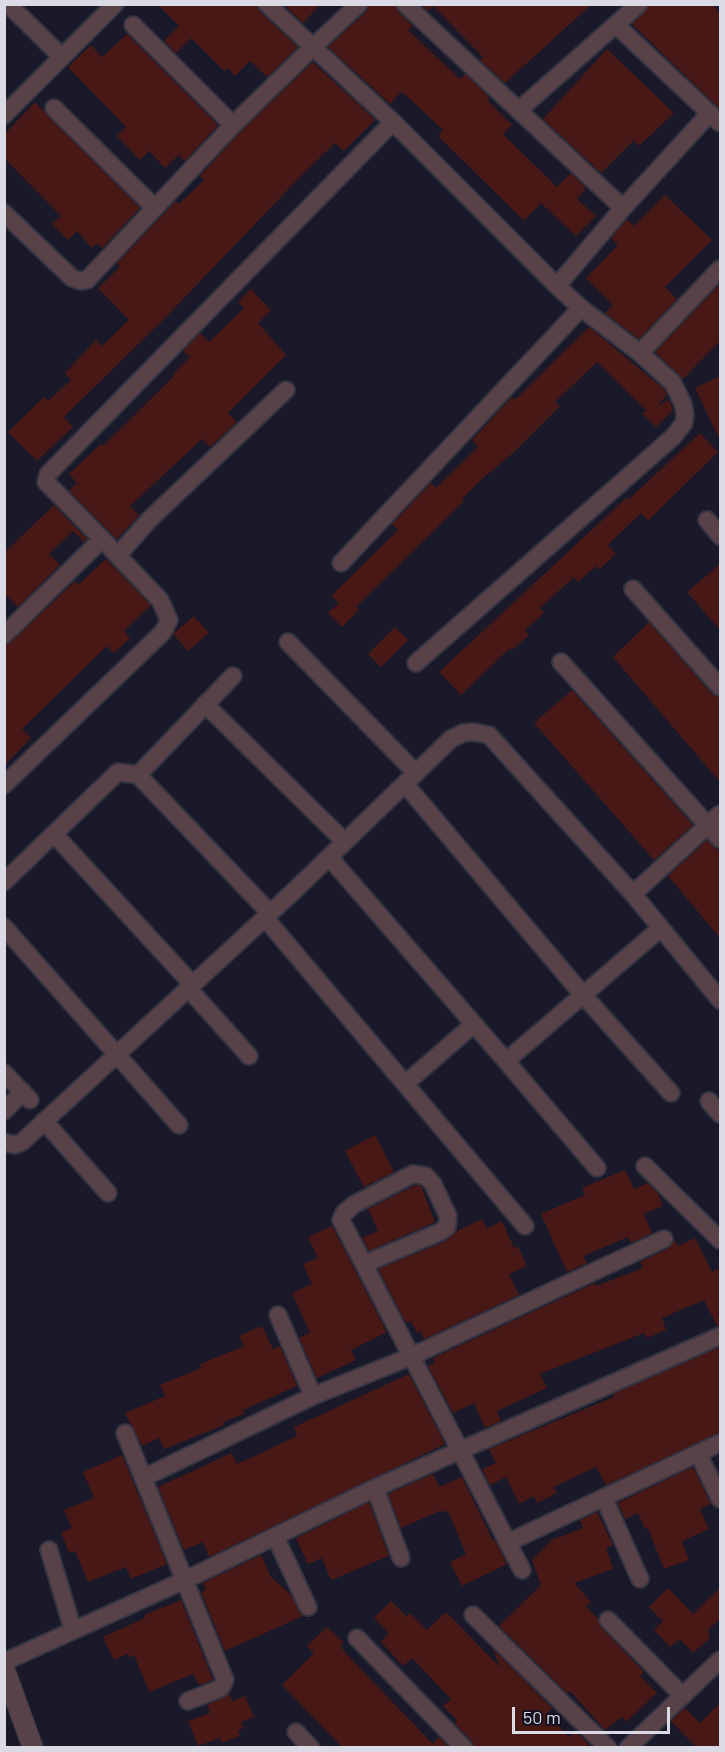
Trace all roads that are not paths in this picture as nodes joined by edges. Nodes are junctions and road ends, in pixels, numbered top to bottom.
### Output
1 (8, 4) edge
2 (115, 4) edge
3 (267, 4) edge
4 (359, 4) edge
5 (405, 4) edge
6 (639, 4) edge
7 (616, 24) junction
8 (134, 25) dead end
9 (313, 47) junction
10 (62, 57) junction
11 (54, 108) dead end
12 (519, 110) junction
13 (4, 115) edge
14 (715, 118) edge
15 (393, 122) junction
16 (233, 125) junction
17 (154, 207) junction
18 (622, 208) junction
19 (4, 213) edge
20 (720, 269) edge
21 (557, 286) junction
22 (581, 308) junction
23 (640, 353) junction
24 (286, 390) dead end
25 (707, 520) dead end
26 (720, 536) edge
27 (102, 539) junction
28 (118, 555) junction
29 (341, 563) dead end
30 (633, 589) dead end
31 (4, 635) edge
32 (288, 642) dead end
33 (561, 662) dead end
34 (416, 663) dead end
35 (233, 676) dead end
36 (720, 687) edge
37 (205, 704) junction
38 (138, 775) junction
39 (411, 779) junction
40 (4, 785) edge
41 (714, 819) edge
42 (54, 834) junction
43 (720, 839) edge
44 (345, 842) junction
45 (329, 857) junction
46 (4, 882) edge
47 (633, 894) junction
48 (268, 916) junction
49 (4, 927) edge
50 (661, 928) junction
51 (190, 986) junction
52 (583, 995) junction
53 (720, 1000) edge
54 (474, 1024) junction
55 (117, 1052) junction
56 (249, 1056) dead end
57 (506, 1061) junction
58 (4, 1073) edge
59 (405, 1084) junction
60 (670, 1093) dead end
61 (4, 1111) edge
62 (44, 1121) junction
63 (179, 1125) dead end
64 (4, 1142) edge
65 (645, 1166) dead end
66 (597, 1168) dead end
67 (108, 1193) dead end
68 (525, 1227) dead end
69 (664, 1239) dead end
70 (720, 1240) edge
71 (364, 1264) junction
72 (278, 1315) dead end
73 (720, 1336) edge
74 (412, 1356) junction
75 (313, 1396) junction
76 (124, 1433) dead end
77 (720, 1443) edge
78 (461, 1452) junction
79 (698, 1454) junction
80 (143, 1478) junction
81 (375, 1488) junction
82 (604, 1498) junction
83 (720, 1499) edge
84 (275, 1536) junction
85 (509, 1542) junction
86 (49, 1550) dead end
87 (401, 1558) dead end
88 (522, 1570) dead end
89 (640, 1579) dead end
90 (185, 1580) junction
91 (308, 1607) dead end
92 (473, 1615) dead end
93 (608, 1620) dead end
94 (73, 1630) junction
95 (357, 1638) dead end
96 (4, 1662) edge
97 (719, 1664) edge
98 (4, 1668) edge
99 (683, 1696) junction
100 (188, 1701) dead end
101 (296, 1732) dead end
102 (637, 1745) edge
103 (33, 1748) edge
104 (311, 1748) edge
105 (464, 1748) edge
106 (608, 1748) edge

1 - 10 street
2 - 10 street
3 - 9 street
4 - 9 street
5 - 12 street
6 - 7 street
7 - 12 street
7 - 14 street
8 - 16 street
9 - 15 street
9 - 16 street
10 - 13 street
11 - 17 street
12 - 18 street
14 - 18 street
15 - 21 street
15 - 27 street
16 - 17 street
17 - 19 street
18 - 21 street
20 - 23 street
21 - 22 street
22 - 23 street
22 - 29 street
23 - 34 street
24 - 28 street
25 - 26 street
27 - 28 street
27 - 31 street
28 - 40 street
30 - 36 street
32 - 39 street
33 - 41 street
35 - 37 street
37 - 38 street
37 - 44 street
38 - 42 street
38 - 48 street
39 - 44 street
39 - 47 street
39 - 52 street
41 - 43 street
41 - 47 street
42 - 46 street
42 - 51 street
44 - 45 street
45 - 48 street
45 - 54 street
47 - 50 street
48 - 51 street
48 - 59 street
49 - 55 street
50 - 52 street
50 - 53 street
51 - 55 street
51 - 56 street
52 - 57 street
52 - 60 street
54 - 57 street
54 - 59 street
55 - 62 street
55 - 63 street
57 - 66 street
58 - 61 street
59 - 68 street
62 - 64 street
62 - 67 street
65 - 70 street
69 - 74 street
71 - 71 street
71 - 74 street
72 - 75 street
73 - 78 street
74 - 75 street
74 - 78 street
75 - 80 street
76 - 80 street
77 - 79 street
78 - 81 street
78 - 85 street
79 - 82 street
79 - 83 street
80 - 90 street
81 - 84 street
81 - 87 street
82 - 85 street
82 - 89 street
84 - 90 street
84 - 91 street
85 - 88 street
86 - 94 street
90 - 94 street
90 - 100 street
92 - 106 street
93 - 99 street
94 - 96 street
95 - 105 street
97 - 99 street
98 - 103 street
99 - 102 street
101 - 104 street

